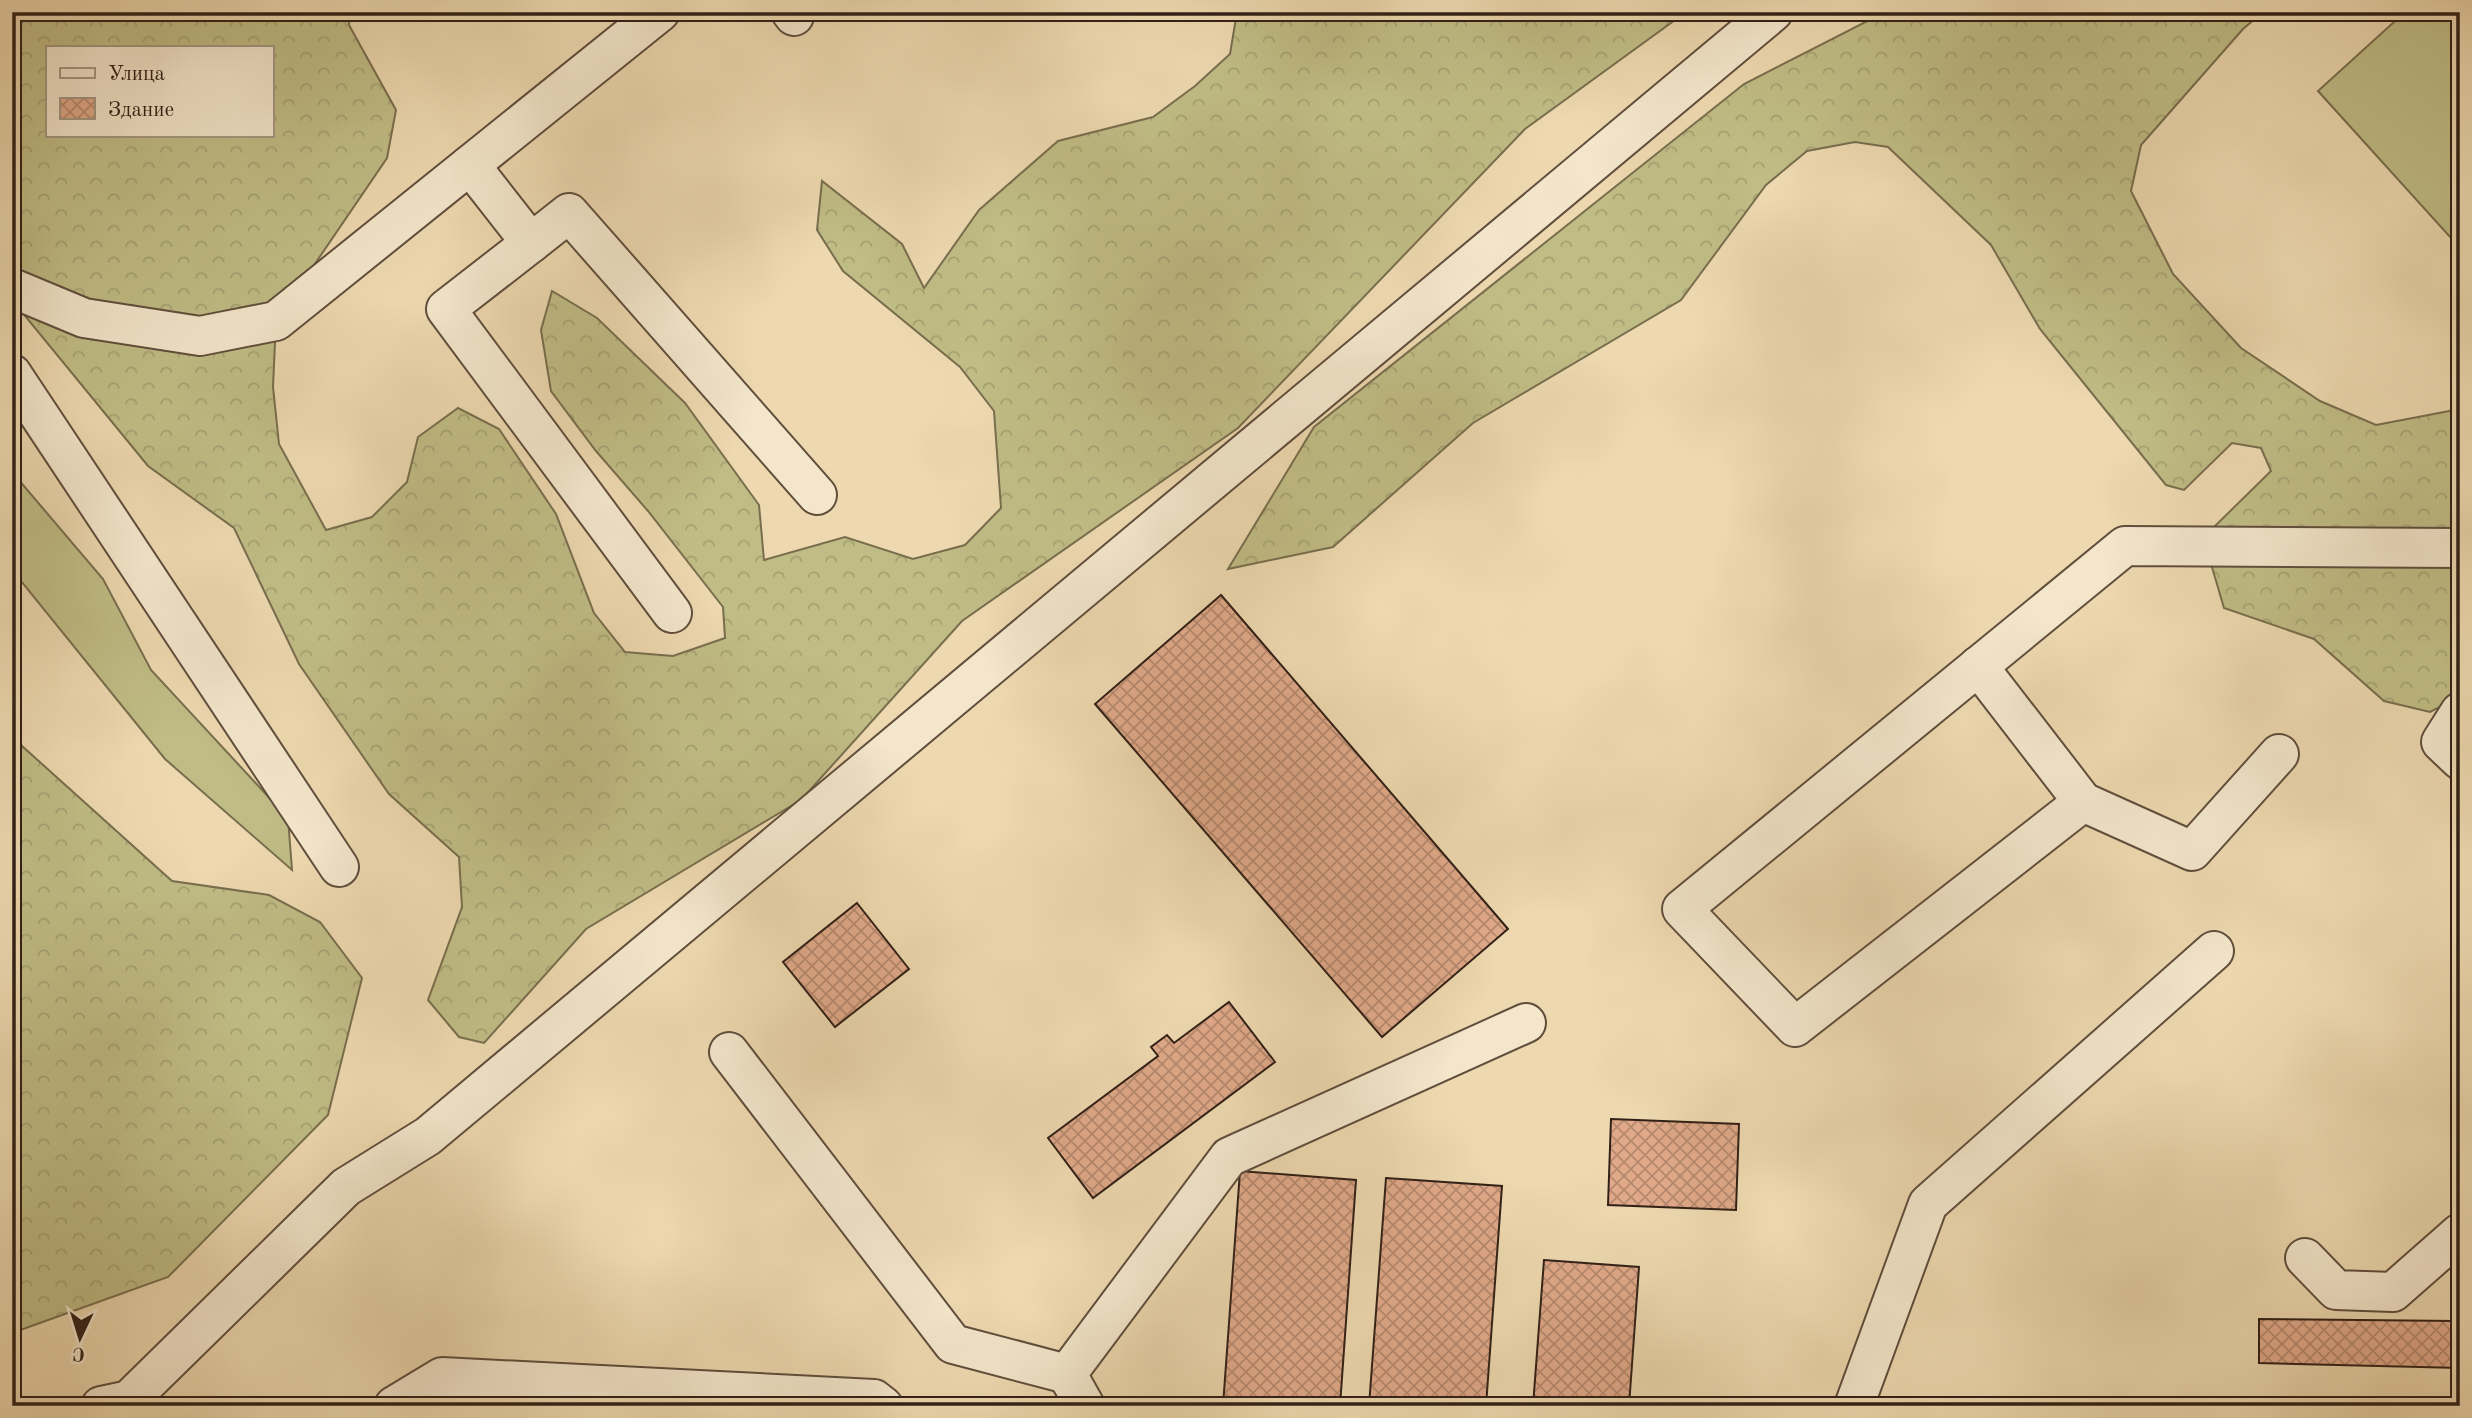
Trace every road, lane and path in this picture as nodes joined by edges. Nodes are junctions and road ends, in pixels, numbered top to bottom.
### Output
1 (660, 12) edge
2 (1773, 12) edge
3 (470, 165) junction
4 (531, 243) junction
5 (12, 288) edge
6 (12, 374) edge
7 (817, 495) dead end
8 (2460, 548) edge
9 (672, 613) dead end
10 (1979, 666) junction
11 (2460, 712) edge
12 (2279, 754) dead end
13 (2460, 760) edge
14 (2083, 802) junction
15 (340, 867) dead end
16 (2214, 951) dead end
17 (1526, 1023) dead end
18 (729, 1052) dead end
19 (2460, 1233) edge
20 (2305, 1258) dead end
21 (1076, 1390) edge
22 (101, 1406) edge
23 (394, 1406) edge
24 (883, 1406) edge
25 (1854, 1406) edge

1 - 3 lane
2 - 22 lane
3 - 4 lane
3 - 5 lane
4 - 7 lane
4 - 9 lane
6 - 15 lane
8 - 10 lane
10 - 14 lane
10 - 14 lane
11 - 13 lane
12 - 14 lane
16 - 25 lane
17 - 21 lane
18 - 21 lane
19 - 20 lane
23 - 24 lane

